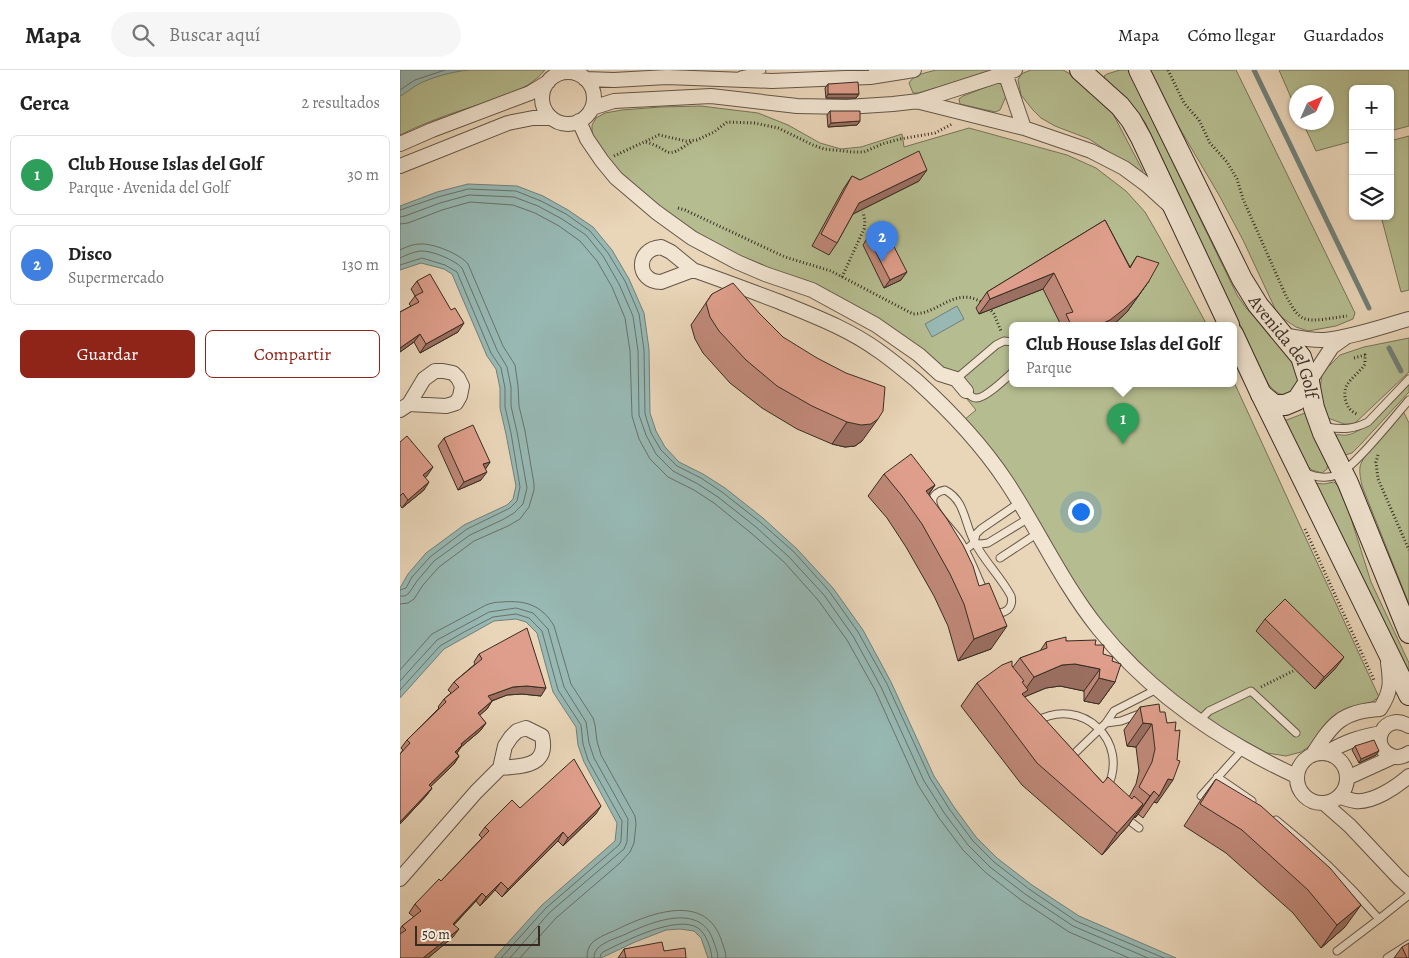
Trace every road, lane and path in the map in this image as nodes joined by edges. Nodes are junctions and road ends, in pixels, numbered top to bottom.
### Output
1 (762, 70) edge
2 (1080, 70) edge
3 (1139, 70) edge
4 (1168, 70) edge
5 (566, 71) edge
6 (911, 71) edge
7 (1008, 71) edge
8 (723, 78) junction
9 (585, 79) junction
10 (548, 82) junction
11 (919, 101) junction
12 (592, 108) junction
13 (551, 118) junction
14 (958, 120) dead end
15 (579, 122) junction
16 (1024, 128) junction
17 (693, 141) junction
18 (646, 142) junction
19 (400, 144) edge
20 (602, 161) junction
21 (400, 166) edge
22 (672, 206) dead end
23 (1174, 210) junction
24 (863, 212) edge
25 (693, 270) dead end
26 (842, 277) junction
27 (1346, 316) dead end
28 (1409, 320) edge
29 (1228, 322) edge
30 (1282, 335) junction
31 (1346, 336) junction
32 (1004, 341) junction
33 (1009, 342) edge
34 (1237, 343) edge
35 (1009, 375) edge
36 (956, 379) junction
37 (1409, 379) edge
38 (1309, 382) junction
39 (966, 391) joint
40 (1260, 394) junction
41 (1409, 400) edge
42 (1318, 418) junction
43 (1293, 461) junction
44 (1343, 472) junction
45 (1019, 502) junction
46 (1029, 518) junction
47 (1304, 527) dead end
48 (1038, 533) junction
49 (974, 543) junction
50 (965, 550) junction
51 (1000, 558) dead end
52 (1409, 633) edge
53 (1387, 652) junction
54 (1293, 671) dead end
55 (1375, 682) dead end
56 (1157, 689) junction
57 (1251, 691) junction
58 (1409, 696) edge
59 (1380, 710) junction
60 (1146, 711) edge
61 (1199, 721) junction
62 (1106, 723) junction
63 (1407, 723) edge
64 (1030, 725) edge
65 (1099, 730) junction
66 (1381, 732) junction
67 (1296, 734) dead end
68 (1244, 748) junction
69 (1076, 752) edge
70 (1409, 753) edge
71 (1319, 754) junction
72 (1394, 757) junction
73 (500, 768) dead end
74 (1409, 771) edge
75 (1296, 776) junction
76 (1409, 776) edge
77 (1217, 778) junction
78 (1347, 778) junction
79 (1104, 792) edge
80 (1201, 796) dead end
81 (1340, 796) junction
82 (1255, 803) edge
83 (1325, 804) junction
84 (1115, 810) edge
85 (1270, 815) edge
86 (1139, 828) edge
87 (400, 878) edge
88 (1409, 887) edge
89 (1409, 895) edge
90 (1379, 919) junction
91 (1409, 944) edge
92 (1337, 950) dead end
93 (1388, 958) edge

1 - 8 lane
2 - 23 street, Avenida del Golf
3 - 30 street, Avenida del Golf
4 - 27 path
5 - 9 street
5 - 10 street
6 - 8 street
7 - 11 street
7 - 16 street
8 - 9 street
9 - 12 street
10 - 13 street
10 - 19 street
11 - 12 street
11 - 16 street
12 - 15 street
13 - 15 street
13 - 21 street
14 - 17 path
15 - 20 street
16 - 23 street
17 - 18 path
17 - 18 path
18 - 20 path
20 - 36 street
22 - 26 path
23 - 29 street, Avenida del Golf
24 - 26 path
25 - 45 street
26 - 32 path
28 - 31 street
30 - 31 street
30 - 38 street, Avenida del Golf
31 - 38 street
32 - 33 lane
32 - 36 lane
34 - 40 street, Avenida del Golf
35 - 39 lane
36 - 39 street
37 - 42 lane
38 - 40 street
38 - 42 street, Avenida del Golf
40 - 43 street, Avenida del Golf
41 - 44 lane
42 - 44 street, Avenida del Golf
43 - 44 lane
43 - 53 street, Avenida del Golf
44 - 52 street, Avenida del Golf
45 - 46 street
45 - 49 lane
46 - 48 street
46 - 49 lane
47 - 55 path
48 - 51 lane
48 - 56 street
49 - 50 lane
49 - 50 lane
49 - 50 lane
53 - 58 street, Avenida del Golf
53 - 59 street
54 - 57 path
56 - 61 street
56 - 62 lane
57 - 61 lane
57 - 67 lane
59 - 66 street
59 - 71 street
60 - 62 lane
61 - 68 street
62 - 65 lane
63 - 66 street
64 - 65 lane
65 - 69 lane
65 - 79 lane
66 - 71 street
66 - 72 street
68 - 75 street
68 - 77 lane
70 - 72 street
71 - 75 street
71 - 78 street
72 - 74 street
72 - 78 street
73 - 87 street
75 - 83 street
76 - 81 street
77 - 80 lane
77 - 82 lane
78 - 81 street
81 - 83 street
83 - 88 street
84 - 86 lane
85 - 90 lane
89 - 90 lane
90 - 92 lane
91 - 93 lane

